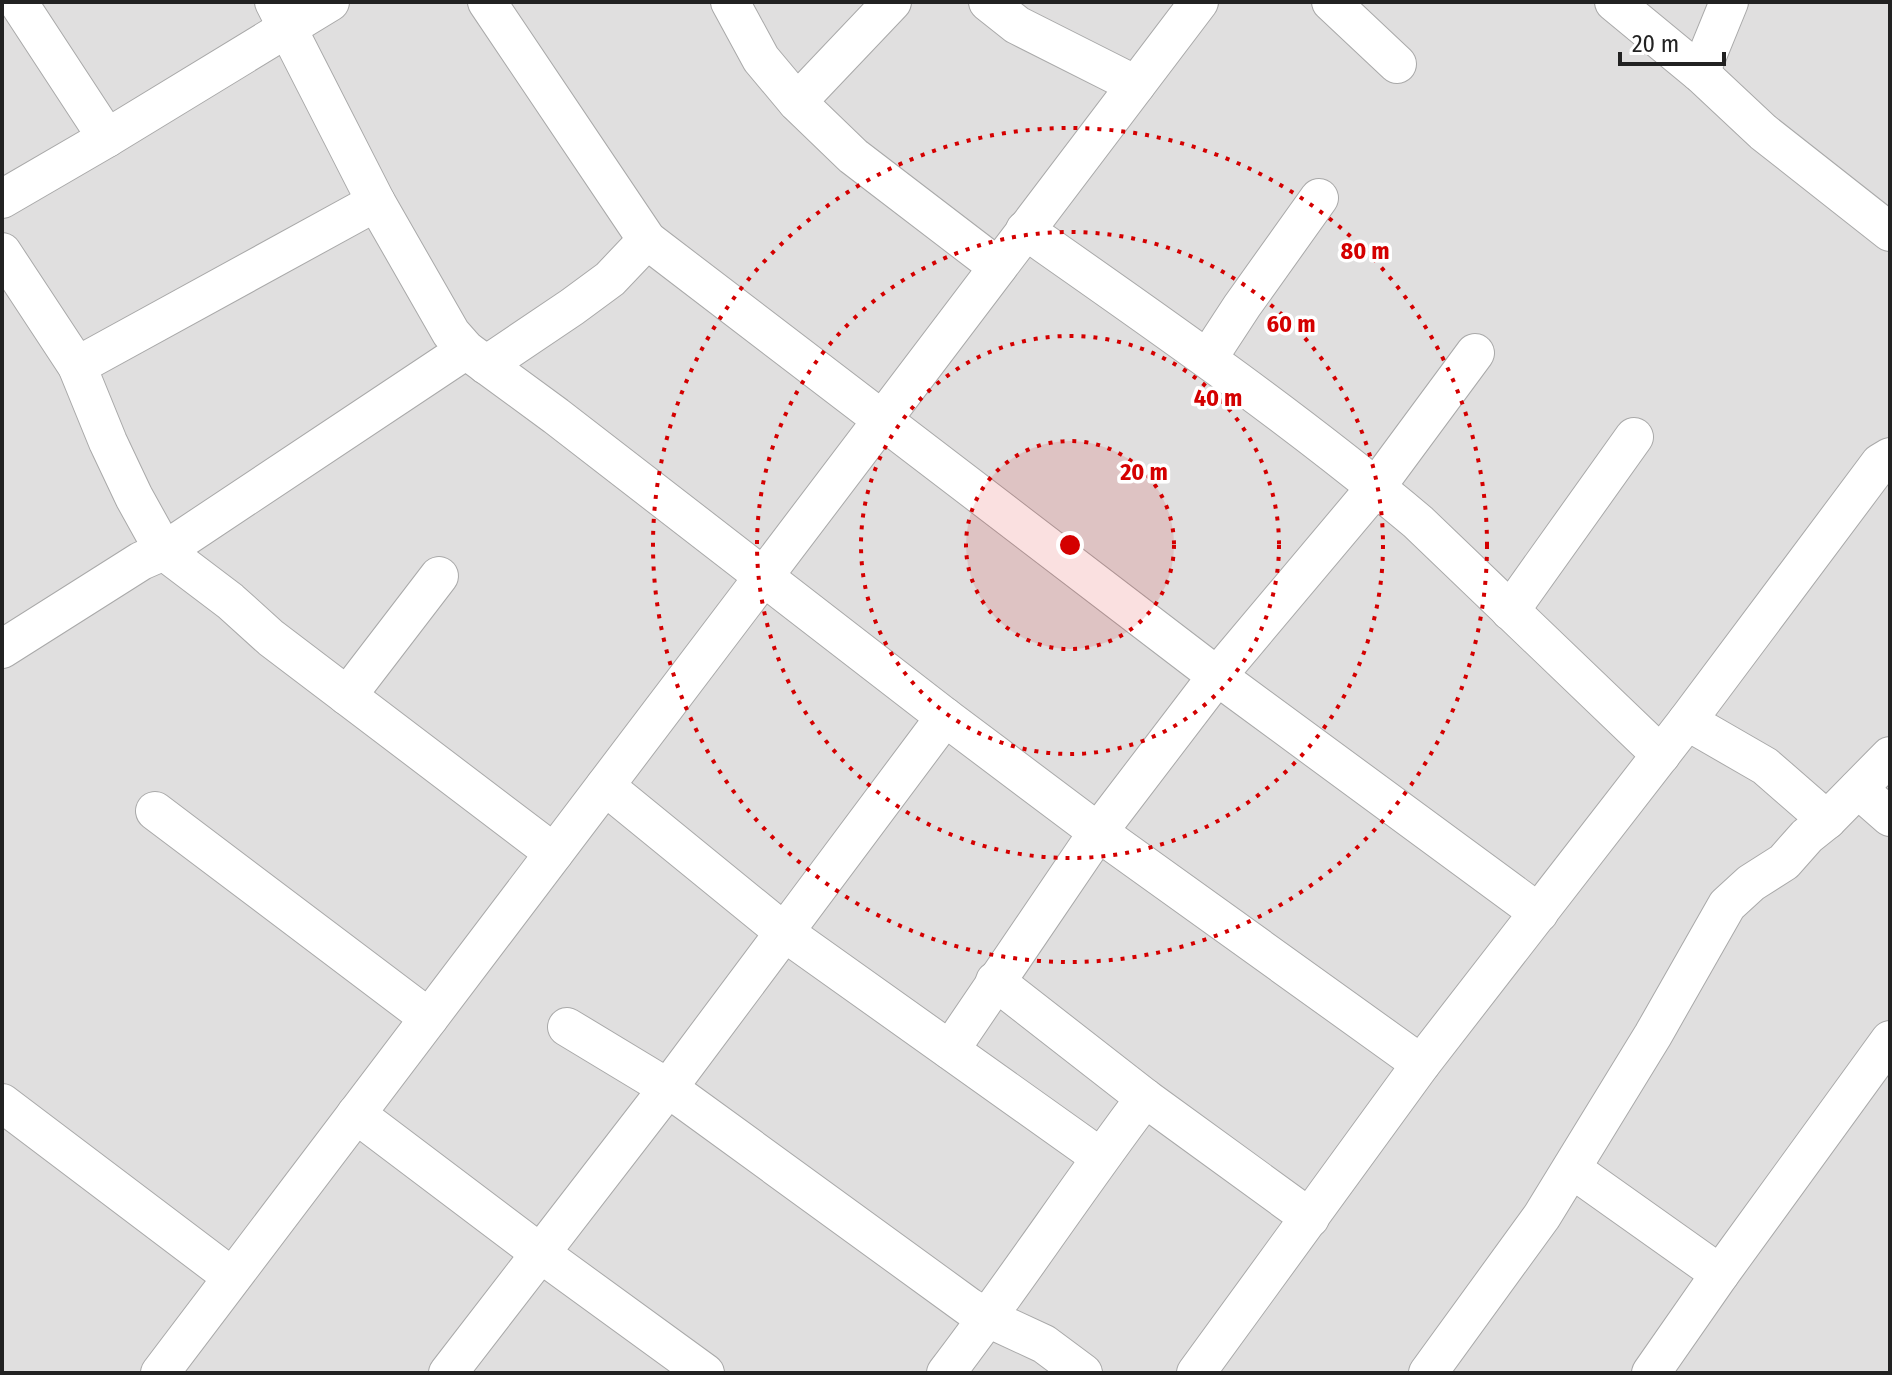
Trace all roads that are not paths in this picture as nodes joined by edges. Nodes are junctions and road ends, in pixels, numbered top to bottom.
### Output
1 (18, 2) edge
2 (330, 2) edge
3 (487, 2) edge
4 (730, 2) edge
5 (892, 2) edge
6 (988, 2) edge
7 (1199, 2) edge
8 (1331, 2) edge
9 (1614, 2) edge
10 (1729, 2) edge
11 (281, 15) edge
12 (1397, 64) dead end
13 (1700, 73) junction
14 (1136, 85) junction
15 (797, 102) junction
16 (107, 138) junction
17 (1319, 198) dead end
18 (2, 199) edge
19 (376, 202) junction
20 (1025, 230) junction
21 (1890, 232) edge
22 (647, 240) junction
23 (2, 252) edge
24 (998, 267) junction
25 (1475, 353) dead end
26 (476, 358) junction
27 (1208, 358) junction
28 (77, 366) junction
29 (883, 419) junction
30 (1634, 437) dead end
31 (1890, 457) edge
32 (1376, 487) junction
33 (164, 551) junction
34 (764, 575) junction
35 (439, 576) dead end
36 (1510, 611) junction
37 (2, 649) edge
38 (1217, 676) junction
39 (347, 696) junction
40 (945, 717) junction
41 (1687, 721) junction
42 (1661, 755) junction
43 (1890, 756) edge
44 (605, 786) junction
45 (1858, 789) junction
46 (155, 811) dead end
47 (1890, 817) edge
48 (1827, 820) junction
49 (1098, 832) junction
50 (554, 853) junction
51 (1539, 913) junction
52 (784, 932) junction
53 (995, 981) junction
54 (429, 1018) junction
55 (567, 1027) dead end
56 (1890, 1040) edge
57 (950, 1050) junction
58 (1421, 1064) junction
59 (668, 1088) junction
60 (1145, 1098) junction
61 (2, 1103) edge
62 (356, 1114) junction
63 (1100, 1157) junction
64 (1572, 1169) junction
65 (1310, 1218) junction
66 (540, 1253) junction
67 (1720, 1274) junction
68 (232, 1277) junction
69 (988, 1318) junction
70 (695, 1370) edge
71 (160, 1373) edge
72 (448, 1373) edge
73 (946, 1373) edge
74 (1083, 1373) edge
75 (1196, 1373) edge
76 (1428, 1373) edge
77 (1651, 1373) edge

1 - 16 street
2 - 11 street
3 - 22 street
4 - 15 street
5 - 15 street
6 - 14 street
7 - 14 street
8 - 12 street
9 - 13 street
10 - 13 street
11 - 16 street
11 - 19 street
13 - 21 street
14 - 20 street
15 - 24 street
16 - 18 street
17 - 27 street
19 - 26 street
19 - 28 street
20 - 24 street
20 - 27 street
22 - 26 street
22 - 29 street
23 - 28 street
24 - 29 street
25 - 32 street
26 - 33 street
26 - 34 street
27 - 32 street
28 - 33 street
29 - 34 street
29 - 38 street
30 - 36 street
31 - 41 street
32 - 36 street
32 - 38 street
33 - 37 street
33 - 39 street
34 - 40 street
34 - 44 street
35 - 39 street
36 - 42 street
38 - 49 street
38 - 51 street
39 - 50 street
40 - 49 street
40 - 52 street
41 - 42 street
41 - 48 street
42 - 51 street
43 - 45 street
44 - 50 street
44 - 52 street
45 - 47 street
45 - 48 street
46 - 54 street
48 - 64 street
49 - 53 street
49 - 58 street
50 - 54 street
51 - 58 street
52 - 57 street
52 - 59 street
53 - 57 street
53 - 60 street
54 - 62 street
55 - 59 street
56 - 67 street
57 - 63 street
58 - 65 street
59 - 66 street
59 - 69 street
60 - 63 street
60 - 65 street
61 - 68 street
62 - 66 street
62 - 68 street
63 - 69 street
64 - 67 street
64 - 76 street
65 - 75 street
66 - 70 street
66 - 72 street
67 - 77 street
68 - 71 street
69 - 73 street
69 - 74 street

